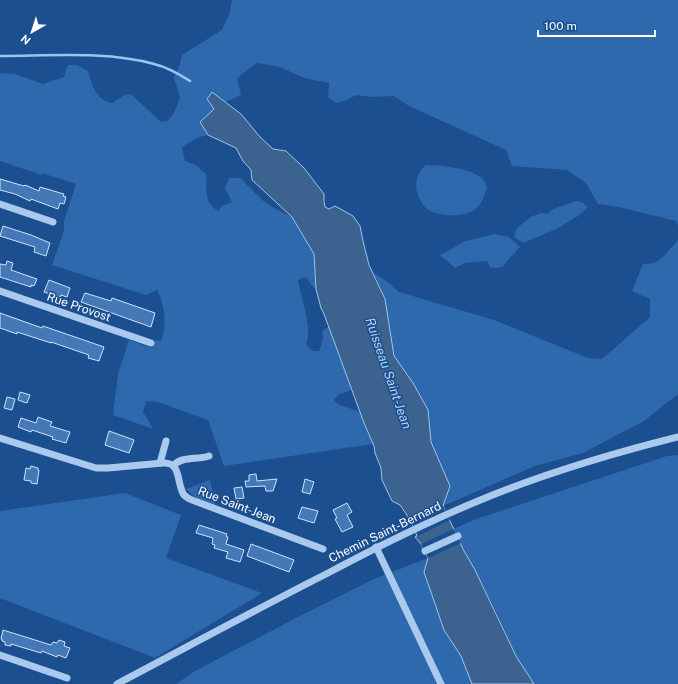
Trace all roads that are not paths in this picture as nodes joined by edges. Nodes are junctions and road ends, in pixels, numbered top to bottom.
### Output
1 (0, 204) edge
2 (53, 222) dead end
3 (0, 291) edge
4 (151, 343) dead end
5 (678, 437) edge
6 (0, 438) edge
7 (166, 441) dead end
8 (209, 456) dead end
9 (160, 463) junction
10 (174, 465) junction
11 (458, 536) dead end
12 (376, 548) junction
13 (322, 549) dead end
14 (425, 551) dead end
15 (0, 655) edge
16 (67, 678) dead end
17 (117, 684) edge
18 (441, 684) edge

1 - 2 street
3 - 4 street, Rue Provost
5 - 12 street, Chemin Saint-Bernard
6 - 9 street
7 - 9 street
8 - 10 street
9 - 10 street
10 - 13 street, Rue Saint-Jean
11 - 14 street
12 - 17 street, Chemin Saint-Bernard
12 - 18 street
15 - 16 street

